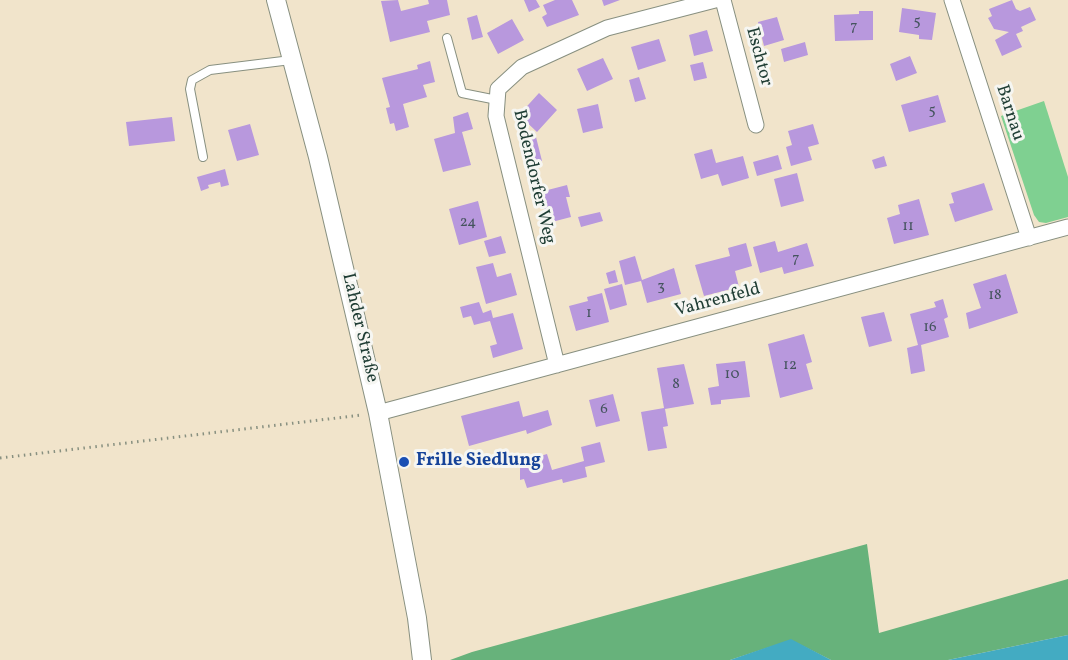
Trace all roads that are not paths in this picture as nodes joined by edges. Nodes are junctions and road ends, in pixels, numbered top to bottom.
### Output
1 (276, 0) edge
2 (715, 0) edge
3 (723, 0) edge
4 (952, 0) edge
5 (447, 38) dead end
6 (292, 60) junction
7 (497, 100) junction
8 (756, 125) dead end
9 (203, 157) dead end
10 (1068, 227) edge
11 (1029, 238) junction
12 (557, 365) junction
13 (378, 413) junction
14 (422, 660) edge

1 - 6 street, Lahder Straße
2 - 7 street, Bodendorfer Weg
3 - 8 street, Eschtor
4 - 11 street, Barnau
5 - 7 lane
6 - 9 lane
6 - 13 street, Lahder Straße
7 - 12 street, Bodendorfer Weg
10 - 11 street, Vahrenfeld
11 - 12 street, Vahrenfeld
12 - 13 street, Vahrenfeld
13 - 14 street, Lahder Straße

